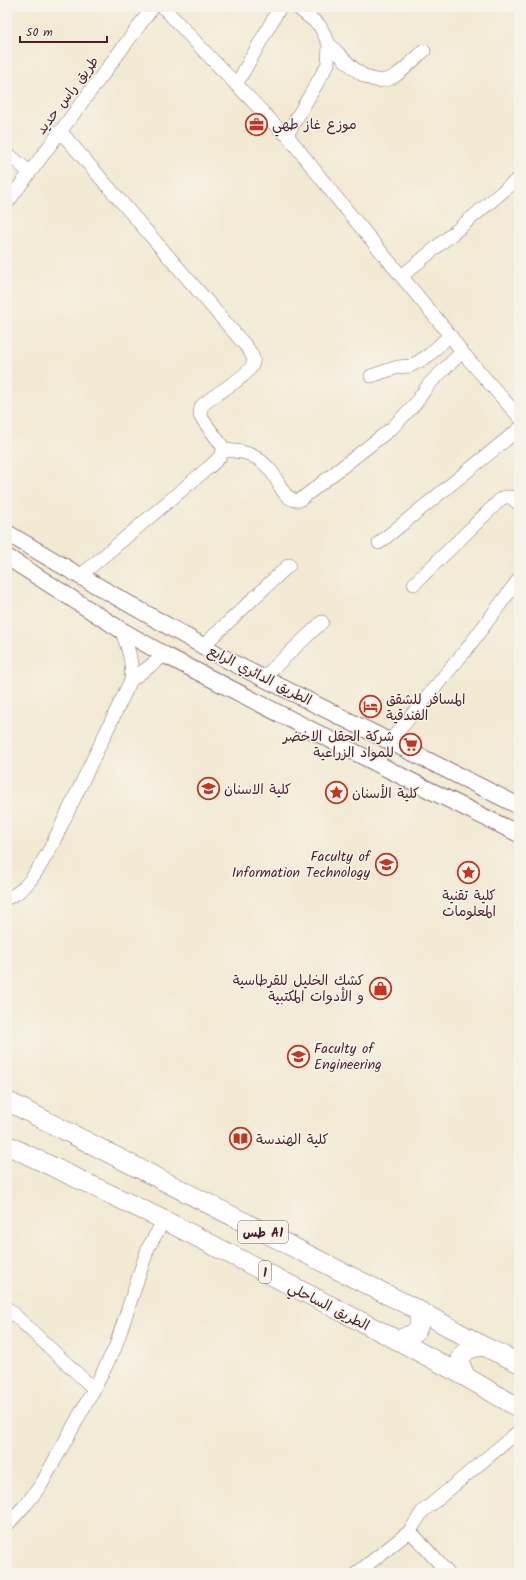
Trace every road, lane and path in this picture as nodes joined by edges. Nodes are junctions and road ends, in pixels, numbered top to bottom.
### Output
1 (153, 7) edge
2 (163, 7) edge
3 (280, 7) edge
4 (297, 7) edge
5 (329, 44) junction
6 (424, 51) dead end
7 (236, 85) junction
8 (60, 131) junction
9 (287, 135) junction
10 (7, 154) edge
11 (29, 172) junction
12 (519, 178) edge
13 (7, 203) edge
14 (402, 276) junction
15 (450, 334) junction
16 (462, 352) junction
17 (371, 376) dead end
18 (519, 417) edge
19 (519, 429) edge
20 (223, 450) junction
21 (519, 504) edge
22 (7, 533) edge
23 (379, 542) dead end
24 (7, 557) edge
25 (290, 564) dead end
26 (80, 576) junction
27 (519, 579) edge
28 (414, 584) dead end
29 (322, 622) dead end
30 (121, 630) junction
31 (203, 646) junction
32 (165, 655) junction
33 (263, 678) junction
34 (131, 680) junction
35 (390, 741) junction
36 (519, 806) edge
37 (519, 834) edge
38 (7, 898) edge
39 (7, 1101) edge
40 (7, 1145) edge
41 (164, 1220) junction
42 (7, 1308) edge
43 (418, 1310) junction
44 (397, 1340) junction
45 (483, 1346) junction
46 (519, 1363) edge
47 (466, 1377) junction
48 (94, 1389) junction
49 (519, 1408) edge
50 (519, 1431) edge
51 (7, 1525) edge
52 (410, 1531) junction
53 (357, 1573) edge
54 (448, 1573) edge

1 - 8 street, طريق راس حديد
2 - 7 street
3 - 7 street
4 - 5 street
5 - 6 street
5 - 9 street
7 - 9 street
8 - 11 street, طريق راس حديد
8 - 20 street
9 - 14 street
10 - 11 street
11 - 13 street, طريق راس حديد
12 - 14 street
14 - 15 street
15 - 16 street
15 - 17 street
16 - 18 street
16 - 20 street
19 - 23 street
20 - 26 street
21 - 28 street
22 - 26 main road, الطريق الدائري الرابع
24 - 30 main road, الطريق الدائري الرابع
25 - 31 street
26 - 31 main road, الطريق الدائري الرابع
27 - 35 street
29 - 33 street
30 - 32 main road, الطريق الدائري الرابع
30 - 34 street
31 - 33 main road, الطريق الدائري الرابع
32 - 34 street
32 - 37 main road, الطريق الدائري الرابع
33 - 35 main road, الطريق الدائري الرابع
34 - 38 street
35 - 36 main road, الطريق الدائري الرابع
39 - 43 highway, طس A1
40 - 41 highway, الطريق الساحلي / 1
41 - 44 highway, الطريق الساحلي / 1
41 - 48 street
42 - 48 street
43 - 44 highway
43 - 45 highway, طس A1
44 - 47 highway, الطريق الساحلي / 1
45 - 46 highway, طس A1
45 - 47 highway
47 - 49 highway, الطريق الساحلي / 1
48 - 51 street
50 - 52 street
52 - 53 street
52 - 54 street

